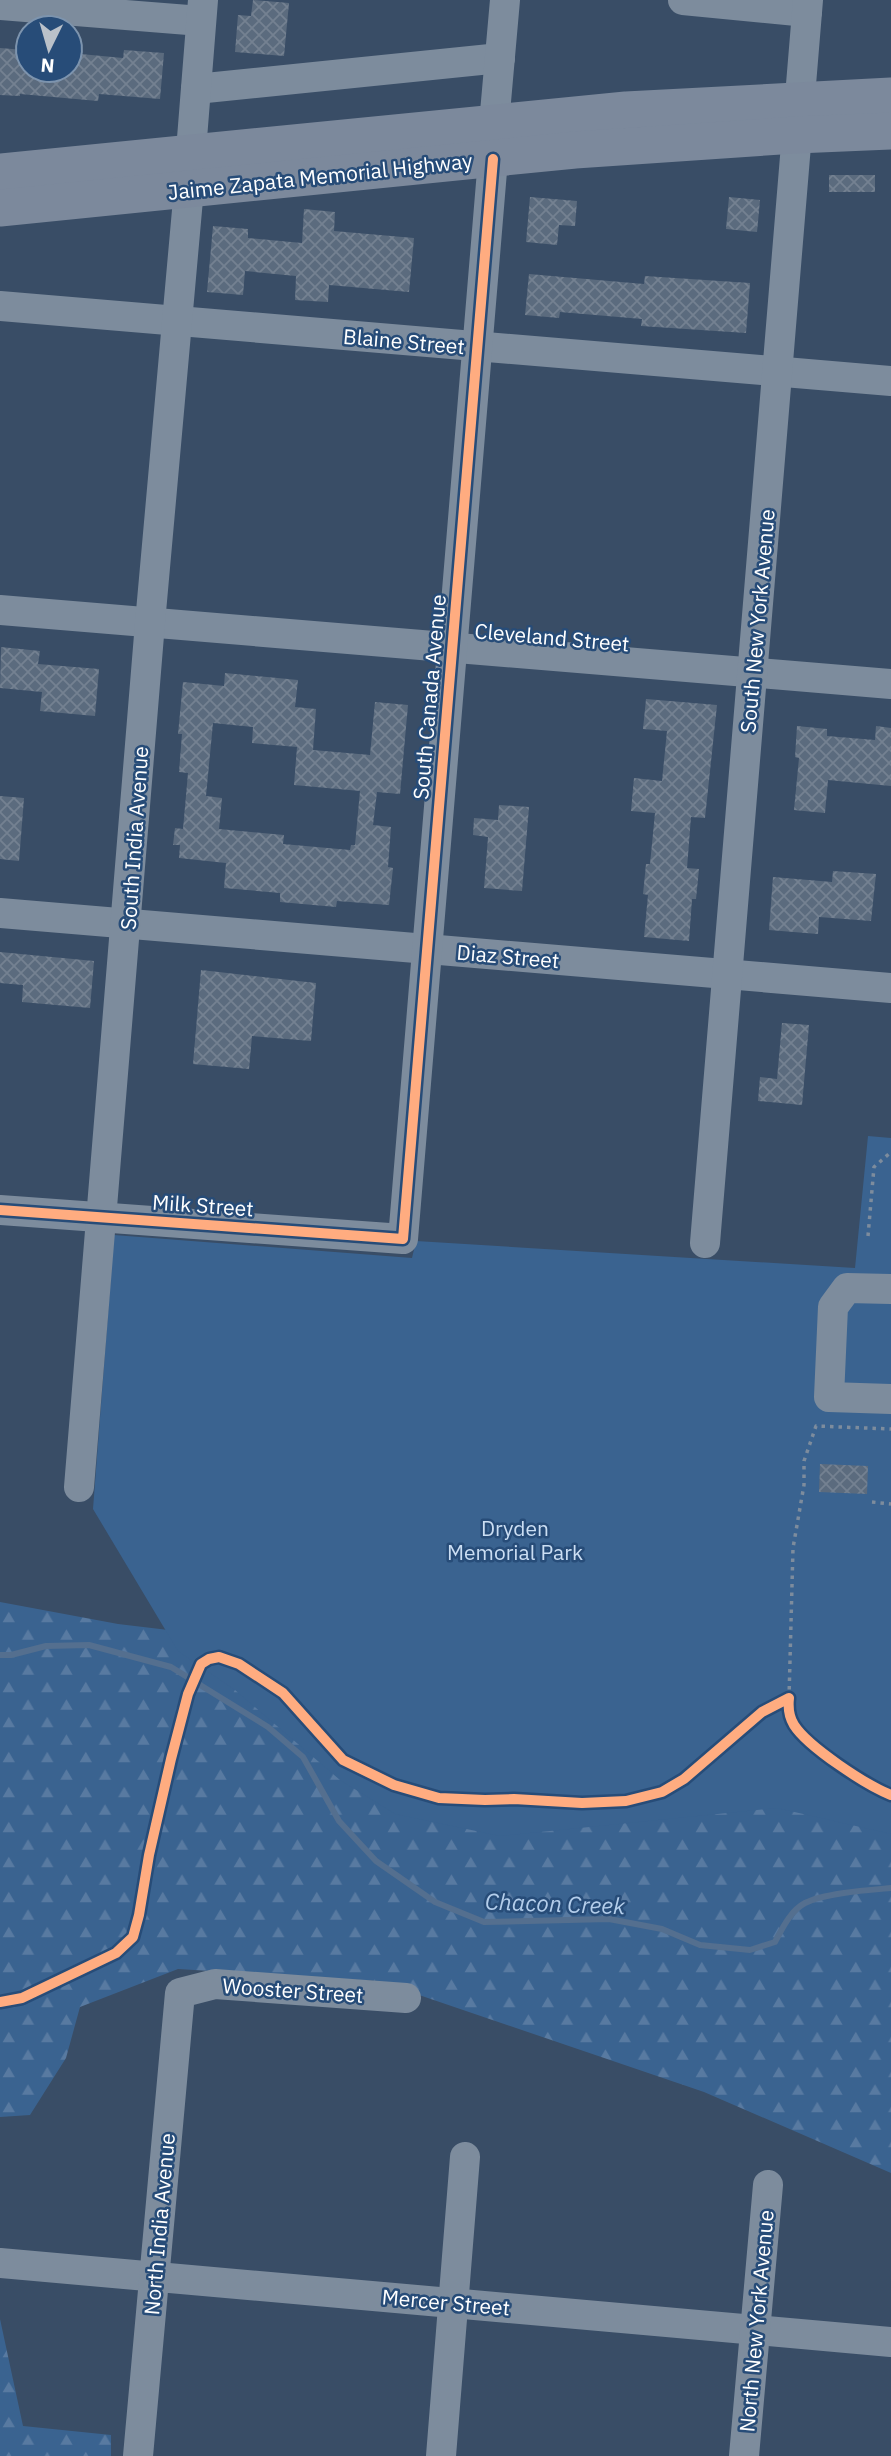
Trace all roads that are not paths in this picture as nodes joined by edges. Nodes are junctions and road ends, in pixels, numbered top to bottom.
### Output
1 (505, 0) edge
2 (682, 0) edge
3 (0, 5) edge
4 (807, 6) edge
5 (202, 11) edge
6 (500, 58) junction
7 (196, 89) junction
8 (891, 96) edge
9 (798, 117) junction
10 (891, 131) edge
11 (494, 142) junction
12 (191, 151) junction
13 (0, 172) edge
14 (189, 188) junction
15 (0, 191) edge
16 (0, 208) edge
17 (0, 306) edge
18 (176, 320) junction
19 (478, 347) junction
20 (778, 371) junction
21 (891, 381) edge
22 (0, 610) edge
23 (150, 623) junction
24 (452, 648) junction
25 (752, 673) junction
26 (891, 684) edge
27 (0, 913) edge
28 (127, 924) junction
29 (428, 949) junction
30 (728, 974) junction
31 (891, 988) edge
32 (0, 1210) edge
33 (101, 1216) junction
34 (403, 1239) joint
35 (705, 1243) dead end
36 (891, 1289) edge
37 (891, 1399) edge
38 (79, 1487) dead end
39 (180, 1993) joint
40 (406, 1998) dead end
41 (465, 2157) dead end
42 (768, 2185) dead end
43 (0, 2263) edge
44 (154, 2276) junction
45 (454, 2302) junction
46 (755, 2329) junction
47 (891, 2342) edge
48 (138, 2456) edge
49 (441, 2456) edge
50 (744, 2456) edge

1 - 6 street, South Canada Avenue
2 - 4 street
3 - 5 street
4 - 9 street, South New York Avenue
5 - 7 street
6 - 7 street
6 - 11 street, South Canada Avenue
7 - 12 street
8 - 9 main road, Jaime Zapata Memorial Highway
9 - 10 main road, Jaime Zapata Memorial Highway
9 - 11 main road, Jaime Zapata Memorial Highway
9 - 20 street, South New York Avenue
11 - 12 main road, Jaime Zapata Memorial Highway
11 - 14 main road, Jaime Zapata Memorial Highway
11 - 19 street, South Canada Avenue
12 - 13 main road, Jaime Zapata Memorial Highway
12 - 15 main road
14 - 16 main road, Jaime Zapata Memorial Highway
14 - 18 street, South India Avenue
17 - 18 street, Blaine Street
18 - 19 street, Blaine Street
18 - 23 street, South India Avenue
19 - 20 street, Blaine Street
19 - 24 street, South Canada Avenue
20 - 21 street, Blaine Street
20 - 25 street, South New York Avenue
22 - 23 street, Cleveland Street
23 - 24 street, Cleveland Street
23 - 28 street, South India Avenue
24 - 25 street, Cleveland Street
24 - 29 street, South Canada Avenue
25 - 26 street, Cleveland Street
25 - 30 street, South New York Avenue
27 - 28 street, Diaz Street
28 - 29 street, Diaz Street
28 - 33 street, South India Avenue
29 - 30 street, Diaz Street
29 - 34 street, South Canada Avenue
30 - 31 street, Diaz Street
30 - 35 street, South New York Avenue
32 - 33 street, Milk Street
33 - 34 street, Milk Street
33 - 38 street, South India Avenue
36 - 37 street
39 - 40 street, Wooster Street
39 - 44 street, North India Avenue
41 - 45 street
42 - 46 street, North New York Avenue
43 - 44 street, Mercer Street
44 - 45 street, Mercer Street
44 - 48 street, North India Avenue
45 - 46 street, Mercer Street
45 - 49 street
46 - 47 street, Mercer Street
46 - 50 street, North New York Avenue

